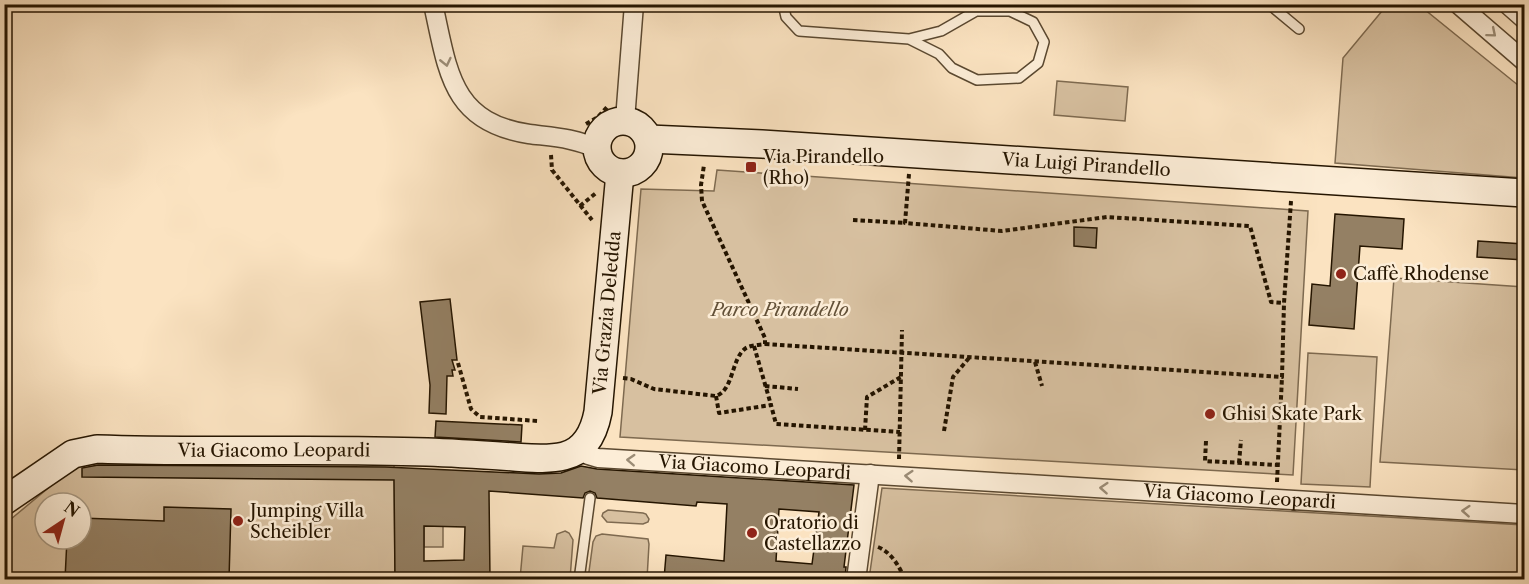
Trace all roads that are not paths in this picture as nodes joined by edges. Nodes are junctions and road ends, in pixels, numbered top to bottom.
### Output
1 (434, 4) edge
2 (634, 4) edge
3 (783, 4) edge
4 (1269, 4) edge
5 (1458, 4) edge
6 (1507, 4) edge
7 (1524, 19) edge
8 (1299, 29) dead end
9 (909, 39) junction
10 (1524, 62) edge
11 (617, 111) junction
12 (649, 139) junction
13 (597, 149) junction
14 (620, 173) junction
15 (1524, 193) edge
16 (588, 457) junction
17 (870, 474) junction
18 (590, 498) dead end
19 (4, 501) edge
20 (1524, 514) edge
21 (579, 579) edge
22 (856, 579) edge

1 -> 13 street
2 - 11 street
3 - 9 lane
4 - 8 lane
5 -> 10 street
6 - 7 street
9 - 9 lane
11 - 12 street
11 - 13 street
12 - 14 street
12 - 15 street, Via Luigi Pirandello
13 - 14 street
14 - 16 street, Via Grazia Deledda
17 -> 16 street, Via Giacomo Leopardi
16 - 19 street, Via Giacomo Leopardi
20 -> 17 street, Via Giacomo Leopardi
17 - 22 street
18 - 21 lane

